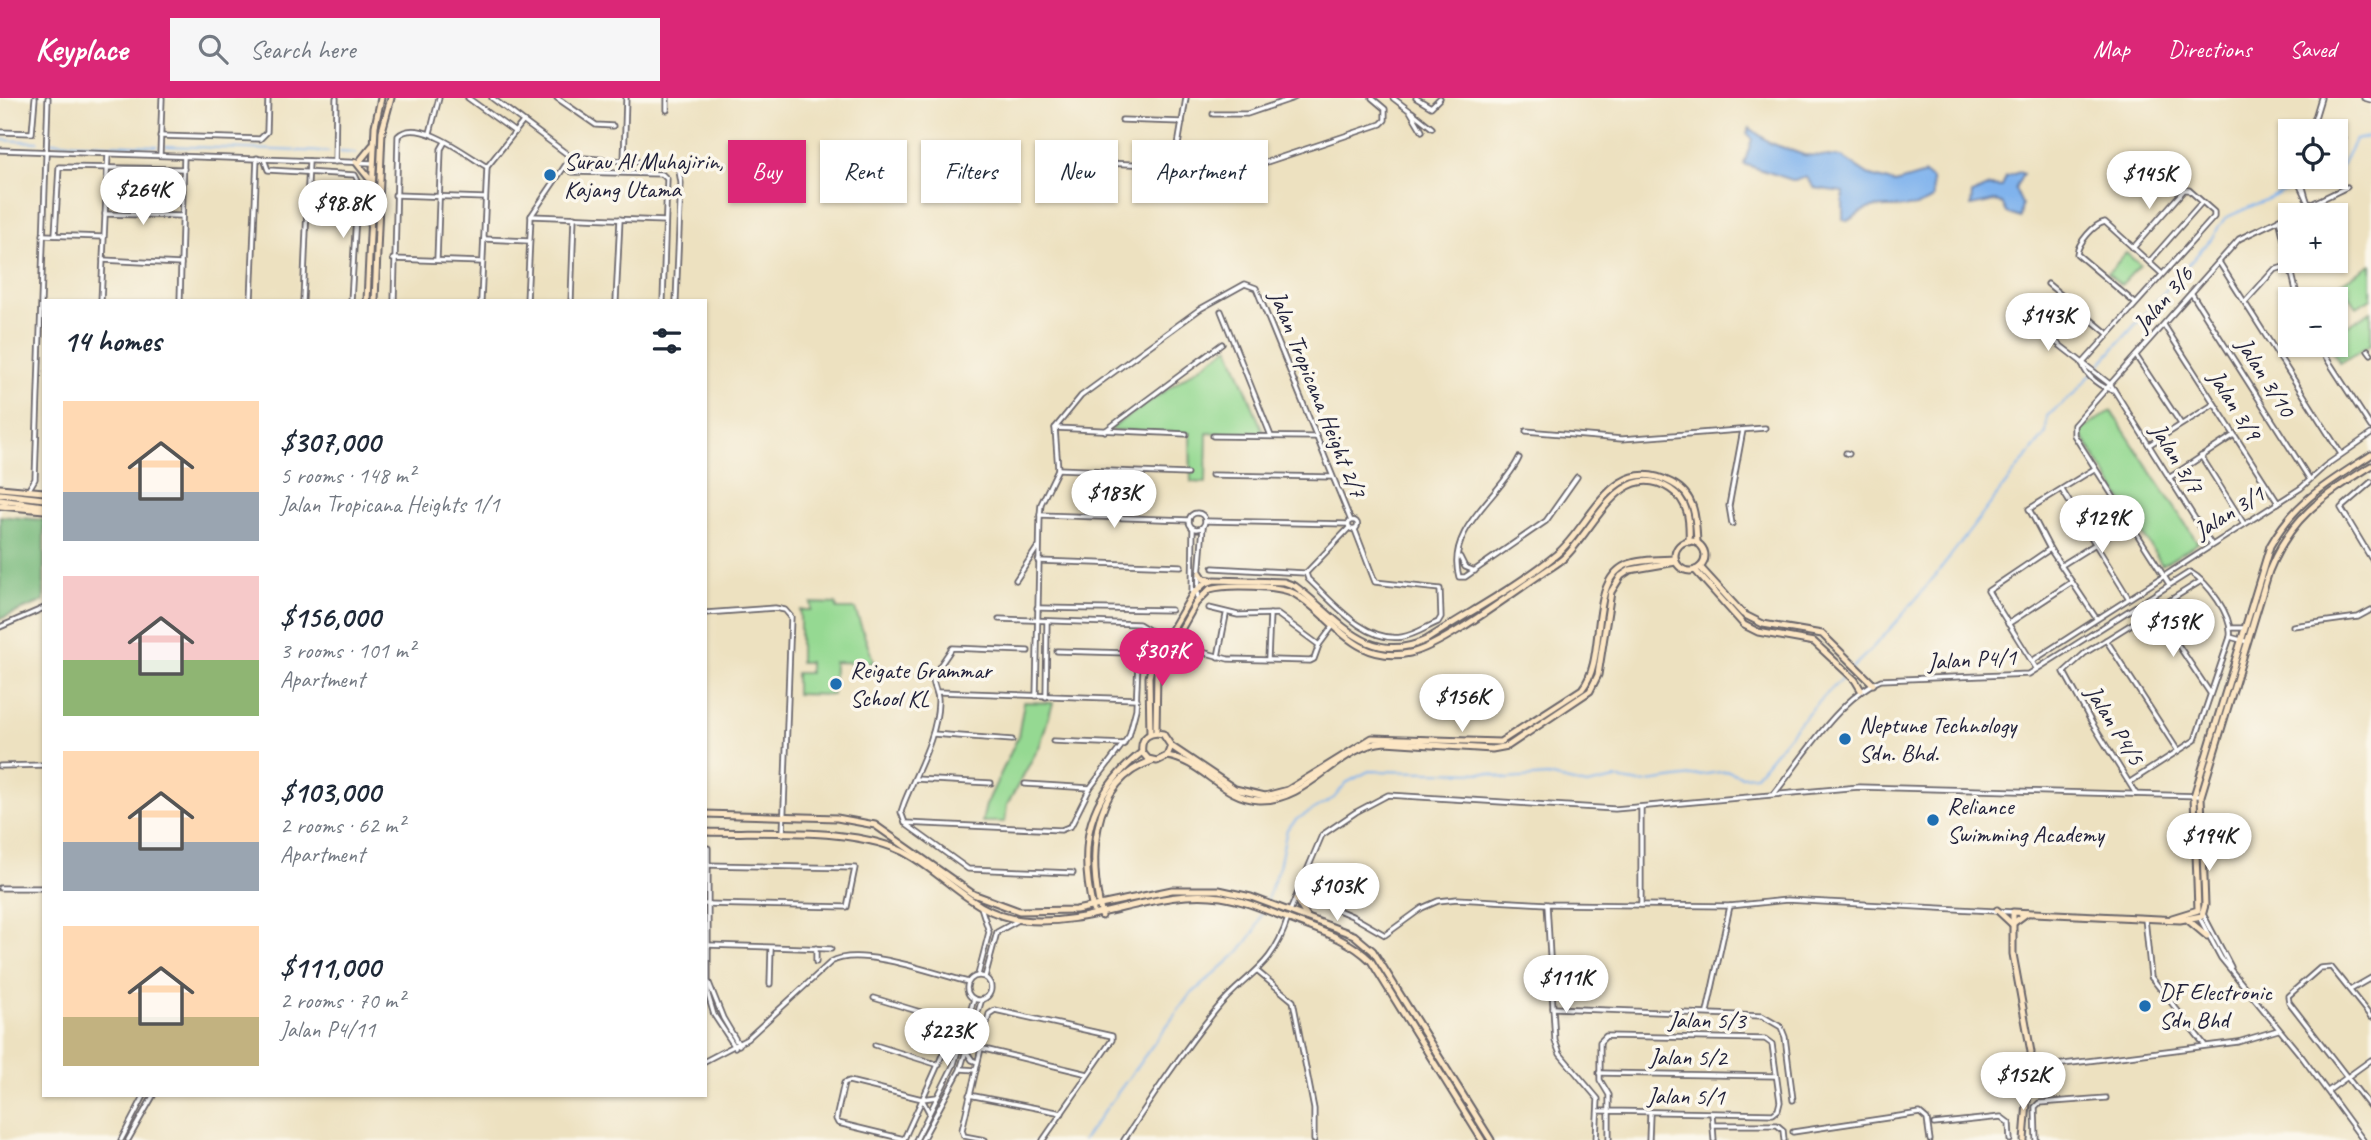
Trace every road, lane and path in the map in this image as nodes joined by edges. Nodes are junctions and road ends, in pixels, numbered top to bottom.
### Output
1 (35, 98) edge
2 (48, 98) edge
3 (162, 98) edge
4 (268, 98) edge
5 (336, 98) edge
6 (382, 98) edge
7 (391, 98) edge
8 (439, 98) edge
9 (468, 98) edge
10 (492, 98) edge
11 (556, 98) edge
12 (626, 98) edge
13 (667, 98) edge
14 (1186, 98) edge
15 (1294, 98) edge
16 (1372, 98) edge
17 (1393, 98) edge
18 (1416, 98) edge
19 (1440, 98) edge
20 (2321, 98) edge
21 (2364, 98) edge
22 (2371, 100) edge
23 (667, 110) dead end
24 (1410, 111) junction
25 (1213, 114) dead end
26 (2315, 119) edge
27 (1122, 121) dead end
28 (523, 122) junction
29 (1182, 122) junction
30 (614, 125) dead end
31 (1432, 128) dead end
32 (1422, 131) dead end
33 (0, 132) edge
34 (515, 132) junction
35 (430, 133) junction
36 (160, 136) junction
37 (1179, 140) edge
38 (445, 142) junction
39 (374, 143) junction
40 (382, 145) junction
41 (0, 150) edge
42 (46, 152) junction
43 (108, 154) junction
44 (160, 156) junction
45 (184, 156) junction
46 (571, 157) junction
47 (257, 158) junction
48 (264, 159) junction
49 (309, 161) junction
50 (624, 161) junction
51 (334, 162) junction
52 (358, 162) junction
53 (373, 163) junction
54 (1268, 163) edge
55 (107, 167) junction
56 (487, 167) junction
57 (565, 168) junction
58 (184, 169) junction
59 (308, 172) junction
60 (381, 179) junction
61 (372, 182) junction
62 (2343, 189) edge
63 (396, 195) junction
64 (440, 196) junction
65 (485, 198) junction
66 (2202, 202) junction
67 (2313, 203) edge
68 (105, 214) junction
69 (182, 216) junction
70 (531, 216) junction
71 (574, 217) junction
72 (620, 219) junction
73 (2278, 220) edge
74 (666, 221) junction
75 (43, 235) junction
76 (55, 235) junction
77 (104, 237) junction
78 (484, 239) junction
79 (529, 241) junction
80 (2133, 247) junction
81 (393, 258) junction
82 (103, 260) junction
83 (437, 260) junction
84 (482, 262) junction
85 (2149, 262) junction
86 (2219, 262) junction
87 (181, 264) junction
88 (2278, 269) edge
89 (2161, 273) junction
90 (2048, 284) dead end
91 (2192, 293) junction
92 (101, 299) edge
93 (180, 299) edge
94 (251, 299) edge
95 (303, 299) edge
96 (351, 299) edge
97 (367, 299) edge
98 (375, 299) edge
99 (394, 299) edge
100 (481, 299) edge
101 (527, 299) edge
102 (571, 299) edge
103 (616, 299) edge
104 (663, 299) edge
105 (676, 299) edge
106 (2245, 302) junction
107 (2135, 303) junction
108 (1221, 311) dead end
109 (2030, 322) dead end
110 (2164, 325) junction
111 (2107, 333) junction
112 (1222, 344) dead end
113 (2136, 356) junction
114 (2326, 357) edge
115 (2084, 367) junction
116 (2111, 385) junction
117 (2107, 389) junction
118 (2214, 404) junction
119 (2180, 424) junction
120 (2371, 427) edge
121 (1055, 428) junction
122 (1765, 428) dead end
123 (1743, 430) junction
124 (1105, 431) junction
125 (1526, 431) dead end
126 (1186, 434) dead end
127 (2234, 435) junction
128 (2371, 435) edge
129 (1213, 436) dead end
130 (1271, 436) junction
131 (1315, 437) junction
132 (2148, 445) junction
133 (2341, 454) junction
134 (2201, 456) junction
135 (1519, 458) dead end
136 (2371, 460) edge
137 (1058, 469) junction
138 (2094, 469) junction
139 (1187, 474) dead end
140 (1212, 475) dead end
141 (1332, 477) junction
142 (1577, 477) dead end
143 (2169, 478) junction
144 (2310, 478) junction
145 (35, 479) junction
146 (2371, 482) edge
147 (0, 488) edge
148 (27, 490) junction
149 (42, 490) edge
150 (2062, 490) junction
151 (42, 491) edge
152 (0, 494) edge
153 (42, 499) edge
154 (0, 500) edge
155 (2278, 503) junction
156 (0, 506) edge
157 (42, 508) edge
158 (42, 508) edge
159 (1040, 515) junction
160 (1189, 520) junction
161 (1206, 521) junction
162 (2129, 523) junction
163 (1349, 524) junction
164 (1732, 524) dead end
165 (2244, 524) junction
166 (1336, 526) junction
167 (1203, 527) junction
168 (1193, 528) junction
169 (1355, 530) junction
170 (1341, 536) junction
171 (1689, 542) junction
172 (1697, 543) junction
173 (2095, 544) junction
174 (2211, 544) junction
175 (1038, 546) junction
176 (2050, 549) junction
177 (1459, 555) junction
178 (2371, 558) edge
179 (1038, 561) junction
180 (1676, 561) junction
181 (2062, 565) junction
182 (1181, 566) dead end
183 (1213, 568) dead end
184 (1698, 568) junction
185 (1475, 571) junction
186 (1200, 573) junction
187 (1306, 573) junction
188 (2162, 574) junction
189 (1016, 580) dead end
190 (1215, 580) junction
191 (2202, 580) junction
192 (2072, 582) junction
193 (2169, 584) junction
194 (1199, 588) junction
195 (1192, 596) junction
196 (2128, 597) junction
197 (1196, 603) junction
198 (1037, 608) junction
199 (1209, 608) dead end
200 (42, 609) edge
201 (2155, 610) junction
202 (2371, 610) edge
203 (1171, 611) dead end
204 (707, 613) edge
205 (1226, 614) junction
206 (1270, 614) junction
207 (2095, 618) junction
208 (999, 619) dead end
209 (1039, 621) junction
210 (1047, 622) junction
211 (2008, 624) junction
212 (2230, 625) junction
213 (1333, 626) junction
214 (2293, 626) dead end
215 (0, 627) edge
216 (2244, 628) junction
217 (2230, 637) junction
218 (2240, 639) junction
219 (1166, 640) junction
220 (2106, 640) junction
221 (2248, 642) junction
222 (1172, 644) junction
223 (1319, 645) junction
224 (1188, 648) dead end
225 (1038, 650) junction
226 (1047, 650) junction
227 (1028, 651) dead end
228 (1057, 651) dead end
229 (1217, 657) junction
230 (1268, 659) junction
231 (2032, 661) junction
232 (2036, 668) junction
233 (1873, 684) junction
234 (1861, 690) junction
235 (938, 692) junction
236 (2211, 694) junction
237 (1036, 696) junction
238 (1046, 697) junction
239 (1137, 699) junction
240 (1153, 733) junction
241 (933, 734) junction
242 (1012, 740) dead end
243 (1053, 741) dead end
244 (1124, 744) junction
245 (1171, 746) junction
246 (2178, 751) junction
247 (1142, 752) junction
248 (1167, 756) junction
249 (1152, 761) junction
250 (42, 765) edge
251 (0, 766) edge
252 (915, 779) junction
253 (2130, 782) junction
254 (991, 783) dead end
255 (1025, 784) dead end
256 (1090, 788) junction
257 (1774, 794) junction
258 (2136, 794) junction
259 (2194, 796) junction
260 (2201, 796) junction
261 (784, 804) junction
262 (1641, 808) junction
263 (707, 814) edge
264 (771, 818) junction
265 (784, 818) junction
266 (797, 818) junction
267 (905, 823) junction
268 (920, 824) junction
269 (707, 832) edge
270 (916, 832) junction
271 (783, 835) junction
272 (708, 848) dead end
273 (707, 865) edge
274 (1073, 873) dead end
275 (0, 888) edge
276 (42, 888) edge
277 (1090, 891) junction
278 (1097, 892) junction
279 (1296, 898) junction
280 (1250, 900) junction
281 (1114, 903) junction
282 (707, 904) edge
283 (1547, 904) junction
284 (1641, 905) junction
285 (1100, 906) junction
286 (1730, 906) junction
287 (981, 907) junction
288 (1092, 907) junction
289 (1076, 910) junction
290 (1278, 911) junction
291 (1997, 911) junction
292 (1290, 912) junction
293 (2013, 912) junction
294 (2027, 912) junction
295 (2199, 913) junction
296 (1098, 916) junction
297 (1307, 918) junction
298 (2145, 918) junction
299 (2172, 918) junction
300 (1288, 919) junction
301 (1019, 920) junction
302 (2188, 920) junction
303 (2012, 924) junction
304 (2207, 936) junction
305 (707, 945) edge
306 (771, 947) junction
307 (816, 948) junction
308 (831, 949) dead end
309 (707, 957) edge
310 (816, 962) dead end
311 (1258, 972) junction
312 (2235, 975) junction
313 (977, 976) junction
314 (985, 978) junction
315 (2371, 978) edge
316 (968, 982) junction
317 (770, 984) dead end
318 (708, 989) edge
319 (2350, 990) junction
320 (874, 998) dead end
321 (974, 999) junction
322 (982, 999) junction
323 (1553, 1007) junction
324 (1707, 1012) junction
325 (720, 1013) junction
326 (714, 1015) junction
327 (2371, 1017) edge
328 (726, 1024) junction
329 (721, 1027) junction
330 (2278, 1030) junction
331 (732, 1038) junction
332 (747, 1039) junction
333 (875, 1045) dead end
334 (2205, 1045) junction
335 (737, 1046) junction
336 (980, 1048) junction
337 (966, 1051) junction
338 (726, 1052) junction
339 (707, 1060) edge
340 (2371, 1060) edge
341 (978, 1062) junction
342 (939, 1065) junction
343 (2032, 1068) junction
344 (960, 1070) junction
345 (976, 1070) junction
346 (1599, 1073) junction
347 (1088, 1074) junction
348 (1776, 1076) junction
349 (2347, 1077) junction
350 (2328, 1091) junction
351 (969, 1095) junction
352 (143, 1097) edge
353 (152, 1097) edge
354 (937, 1097) junction
355 (2106, 1098) dead end
356 (922, 1099) junction
357 (1793, 1100) dead end
358 (2371, 1108) edge
359 (1598, 1111) junction
360 (1608, 1111) junction
361 (930, 1113) junction
362 (1062, 1113) junction
363 (1650, 1114) junction
364 (1712, 1114) junction
365 (1773, 1114) joint
366 (129, 1124) junction
367 (1934, 1124) dead end
368 (1713, 1125) junction
369 (135, 1126) junction
370 (1793, 1132) dead end
371 (121, 1140) edge
372 (128, 1140) edge
373 (916, 1140) edge
374 (922, 1140) edge
375 (985, 1140) edge
376 (1043, 1140) edge
377 (1124, 1140) edge
378 (1314, 1140) edge
379 (1482, 1140) edge
380 (1491, 1140) edge
381 (1596, 1140) edge
382 (1609, 1140) edge
383 (1649, 1140) edge
384 (1714, 1140) edge
385 (1784, 1140) edge
386 (1930, 1140) edge
387 (2010, 1140) edge
388 (2024, 1140) edge
389 (2036, 1140) edge
390 (2363, 1140) edge

1 - 33 street
2 - 42 street
3 - 36 street
4 - 36 street
5 - 51 street
6 - 39 street
7 - 40 street
8 - 35 street
9 - 34 street
10 - 28 street
11 - 30 street
12 - 50 street
13 - 23 street
14 - 29 street
15 - 25 street
16 - 54 street
17 - 24 street
18 - 19 street
20 - 26 street
21 - 22 street
24 - 31 street
24 - 32 street
27 - 29 street
28 - 34 street
28 - 46 street
29 - 37 street
34 - 56 street
35 - 38 street
35 - 63 street
36 - 44 street
38 - 56 street
38 - 64 street
39 - 52 street
39 - 53 street
40 - 53 street
40 - 60 street
41 - 42 street
42 - 43 street
42 - 75 street
43 - 44 street
43 - 55 street
44 - 45 street
45 - 47 street
45 - 58 street
46 - 50 street
46 - 57 street
47 - 48 street
47 - 94 street
48 - 49 street
48 - 59 street
49 - 51 street
49 - 59 street
50 - 105 street
51 - 52 street
52 - 53 street
52 - 61 street
53 - 60 street
53 - 61 street
55 - 58 street
55 - 68 street
55 - 76 street
56 - 65 street
57 - 70 street
57 - 74 street
58 - 69 street
59 - 95 street
59 - 96 street
60 - 98 street
61 - 97 street
62 - 67 street, Jalan 3/6
63 - 64 street
63 - 81 street
64 - 65 street
64 - 83 street
65 - 78 street
66 - 80 street
66 - 85 street
66 - 89 street
68 - 69 street
68 - 77 street
69 - 87 street
70 - 71 street
70 - 79 street
71 - 72 street
71 - 102 street
72 - 74 street
72 - 103 street
73 - 86 street, Jalan 3/6
74 - 104 street
75 - 76 street
75 - 145 street
76 - 77 street
77 - 82 street
78 - 79 street
78 - 84 street
79 - 101 street
80 - 85 street
80 - 107 street
81 - 83 street
81 - 99 street
82 - 87 street
82 - 92 street
83 - 84 street
84 - 100 street
85 - 89 street
86 - 91 street, Jalan 3/6
86 - 106 street
87 - 93 street
88 - 106 street
89 - 107 street
90 - 111 street
91 - 110 street, Jalan 3/6
91 - 144 street, Jalan 3/10
106 - 133 street
107 - 111 street
108 - 130 street
109 - 115 street
110 - 113 street, Jalan 3/6
110 - 118 street, Jalan 3/9
111 - 115 street
112 - 124 street
113 - 116 street, Jalan 3/6
113 - 119 street
114 - 120 street
115 - 116 street, Jalan 3/7
115 - 117 street
116 - 117 street, Jalan 3/6
116 - 132 street, Jalan 3/7
117 - 138 street, Jalan 3/6
118 - 119 street
118 - 127 street, Jalan 3/9
119 - 132 street
121 - 124 street
121 - 131 street, Jalan Tropicana Height 2/7
121 - 137 street
122 - 123 street
123 - 125 street
123 - 164 street
124 - 126 street
127 - 134 street
127 - 155 street, Jalan 3/9
128 - 133 street, Jalan 3/1
129 - 130 street
130 - 131 street
131 - 141 street, Jalan Tropicana Height 2/7
132 - 143 street, Jalan 3/7
133 - 144 street, Jalan 3/1
134 - 143 street
134 - 165 street
135 - 177 street
136 - 216 street
136 - 221 street
137 - 139 street
137 - 159 street
138 - 150 street
138 - 162 street, Jalan 3/6
140 - 141 street
141 - 163 street, Jalan Tropicana Height 2/7
142 - 185 street
143 - 174 street, Jalan 3/7
144 - 155 street, Jalan 3/1
145 - 148 street
145 - 149 street
146 - 178 street
147 - 148 street
148 - 151 street
150 - 173 street
150 - 176 street
152 - 153 street
154 - 157 street
155 - 165 street, Jalan 3/1
156 - 158 street
159 - 160 street
159 - 175 street
160 - 161 street
160 - 168 street
161 - 166 street
161 - 167 street
162 - 173 street
162 - 188 street, Jalan 3/6
163 - 166 street
163 - 169 street
163 - 169 street, Jalan Tropicana Height 2/7
163 - 170 street
165 - 174 street, Jalan 3/1
166 - 170 street
167 - 168 street
167 - 186 street
168 - 195 street
169 - 187 street, Jalan Tropicana Height 2/7
170 - 187 street
171 - 172 street
171 - 180 street
171 - 213 street
172 - 184 street
172 - 190 street
173 - 181 street
173 - 196 street
174 - 188 street, Jalan 3/1
175 - 179 street
175 - 189 street
176 - 181 street
176 - 211 street
177 - 185 street
177 - 185 street
179 - 182 street
179 - 198 street
180 - 184 street
180 - 245 street
180 - 248 street
181 - 192 street
183 - 187 street
184 - 233 street
184 - 234 street
186 - 190 street
186 - 194 street
188 - 193 street, Jalan 3/6
188 - 196 street, Jalan 3/1
190 - 194 street
191 - 193 street, Jalan P4/1
191 - 201 street, Jalan P4/5
191 - 212 street
192 - 207 street
192 - 211 street
193 - 232 street, Jalan P4/1
194 - 195 street
194 - 197 street
195 - 219 street
196 - 207 street, Jalan 3/1
197 - 213 street
197 - 222 street
198 - 203 street
198 - 209 street
199 - 205 street
200 - 215 street
201 - 220 street, Jalan P4/5
201 - 236 street
202 - 214 street
204 - 261 street
205 - 206 street
205 - 229 street
206 - 223 street
206 - 230 street
207 - 231 street, Jalan 3/1
208 - 209 street
209 - 210 street
209 - 225 street
210 - 219 street
210 - 226 street
211 - 231 street
212 - 216 street
212 - 217 street
213 - 223 street
216 - 218 street
217 - 218 street
217 - 236 street
218 - 221 street
218 - 259 street
219 - 222 street
219 - 240 street
220 - 246 street
220 - 253 street, Jalan P4/5
221 - 260 street
222 - 240 street
223 - 230 street
224 - 229 street
225 - 226 street
225 - 237 street
226 - 238 street
227 - 235 street
228 - 239 street
229 - 230 street
231 - 232 street
232 - 233 street, Jalan P4/1
233 - 234 street, Jalan P4/1
234 - 257 street, Jalan P4/1
235 - 237 street
235 - 241 street
236 - 246 street
237 - 238 street
238 - 239 street
239 - 244 street
240 - 245 street
240 - 247 street
241 - 242 street
241 - 252 street
243 - 244 street
244 - 256 street
245 - 248 street
246 - 253 street
247 - 249 street
247 - 277 street
248 - 249 street
249 - 278 street
250 - 251 street
252 - 254 street
252 - 267 street
253 - 258 street, Jalan P4/5
255 - 256 street
256 - 268 street
257 - 258 street
257 - 262 street
258 - 259 street
259 - 260 street
259 - 295 street
260 - 295 street
261 - 264 street
261 - 265 street
261 - 266 street
262 - 279 street
262 - 284 street
263 - 264 street
264 - 265 street
265 - 266 street
265 - 271 street
266 - 289 street
267 - 268 street
267 - 270 street
268 - 270 street
269 - 271 street
270 - 274 street
271 - 287 street
272 - 273 street
273 - 282 street
273 - 282 street
275 - 276 street
277 - 288 street
277 - 289 street
278 - 281 street
278 - 285 street
279 - 283 street
279 - 290 street
279 - 292 street
279 - 297 street
280 - 281 street
280 - 290 street
280 - 296 street
281 - 285 street
283 - 284 street
283 - 323 street
284 - 286 street
285 - 288 street
285 - 296 street
286 - 291 street
286 - 324 street
287 - 301 street
287 - 313 street
288 - 289 street
288 - 296 street
290 - 292 street
290 - 300 street
291 - 293 street
291 - 303 street
292 - 297 street
292 - 300 street
293 - 294 street
293 - 303 street
294 - 298 street
294 - 303 street
295 - 299 street
295 - 302 street
295 - 304 street
295 - 312 street
296 - 301 street
297 - 380 street
298 - 299 street
298 - 334 street
299 - 302 street
300 - 311 street
300 - 379 street
301 - 314 street
302 - 304 street
303 - 343 street
304 - 312 street
305 - 306 street
306 - 307 street
306 - 317 street
307 - 308 street
307 - 310 street
309 - 318 street
311 - 377 street
311 - 378 street
312 - 330 street
313 - 314 street
313 - 316 street
314 - 322 street
315 - 319 street
316 - 321 street
316 - 332 street
318 - 325 street
318 - 326 street
319 - 327 street
319 - 349 street
320 - 342 street
321 - 322 street
321 - 354 street
322 - 337 street
323 - 324 street
323 - 359 street
324 - 357 street
325 - 326 street
325 - 328 street
326 - 329 street
328 - 329 street
328 - 331 street
329 - 331 street
330 - 334 street
330 - 350 street
331 - 332 street
331 - 335 street
331 - 338 street
332 - 335 street
333 - 342 street
334 - 343 street
335 - 338 street
336 - 341 street
336 - 347 street
336 - 347 street
337 - 341 street
337 - 344 street
338 - 339 street
340 - 349 street
341 - 345 street
342 - 356 street
343 - 388 street
344 - 345 street
344 - 374 street
345 - 351 street
346 - 348 street, Jalan 5/2
346 - 348 street, Jalan 5/3
346 - 360 street, Jalan 5/3
347 - 362 street
348 - 365 street, Jalan 5/3
349 - 350 street
349 - 358 street
350 - 390 street
351 - 362 street
351 - 375 street
352 - 366 street
353 - 369 street
354 - 356 street
354 - 361 street
355 - 389 street
356 - 356 street
356 - 361 street
359 - 360 street, Jalan 5/1
359 - 381 street
360 - 363 street, Jalan 5/1
360 - 382 street, Jalan 5/3
361 - 373 street
362 - 376 street
363 - 364 street, Jalan 5/1
363 - 383 street
364 - 365 street, Jalan 5/1
364 - 368 street
366 - 369 street
366 - 371 street
367 - 387 street
368 - 384 street
368 - 385 street
369 - 372 street
370 - 386 street

